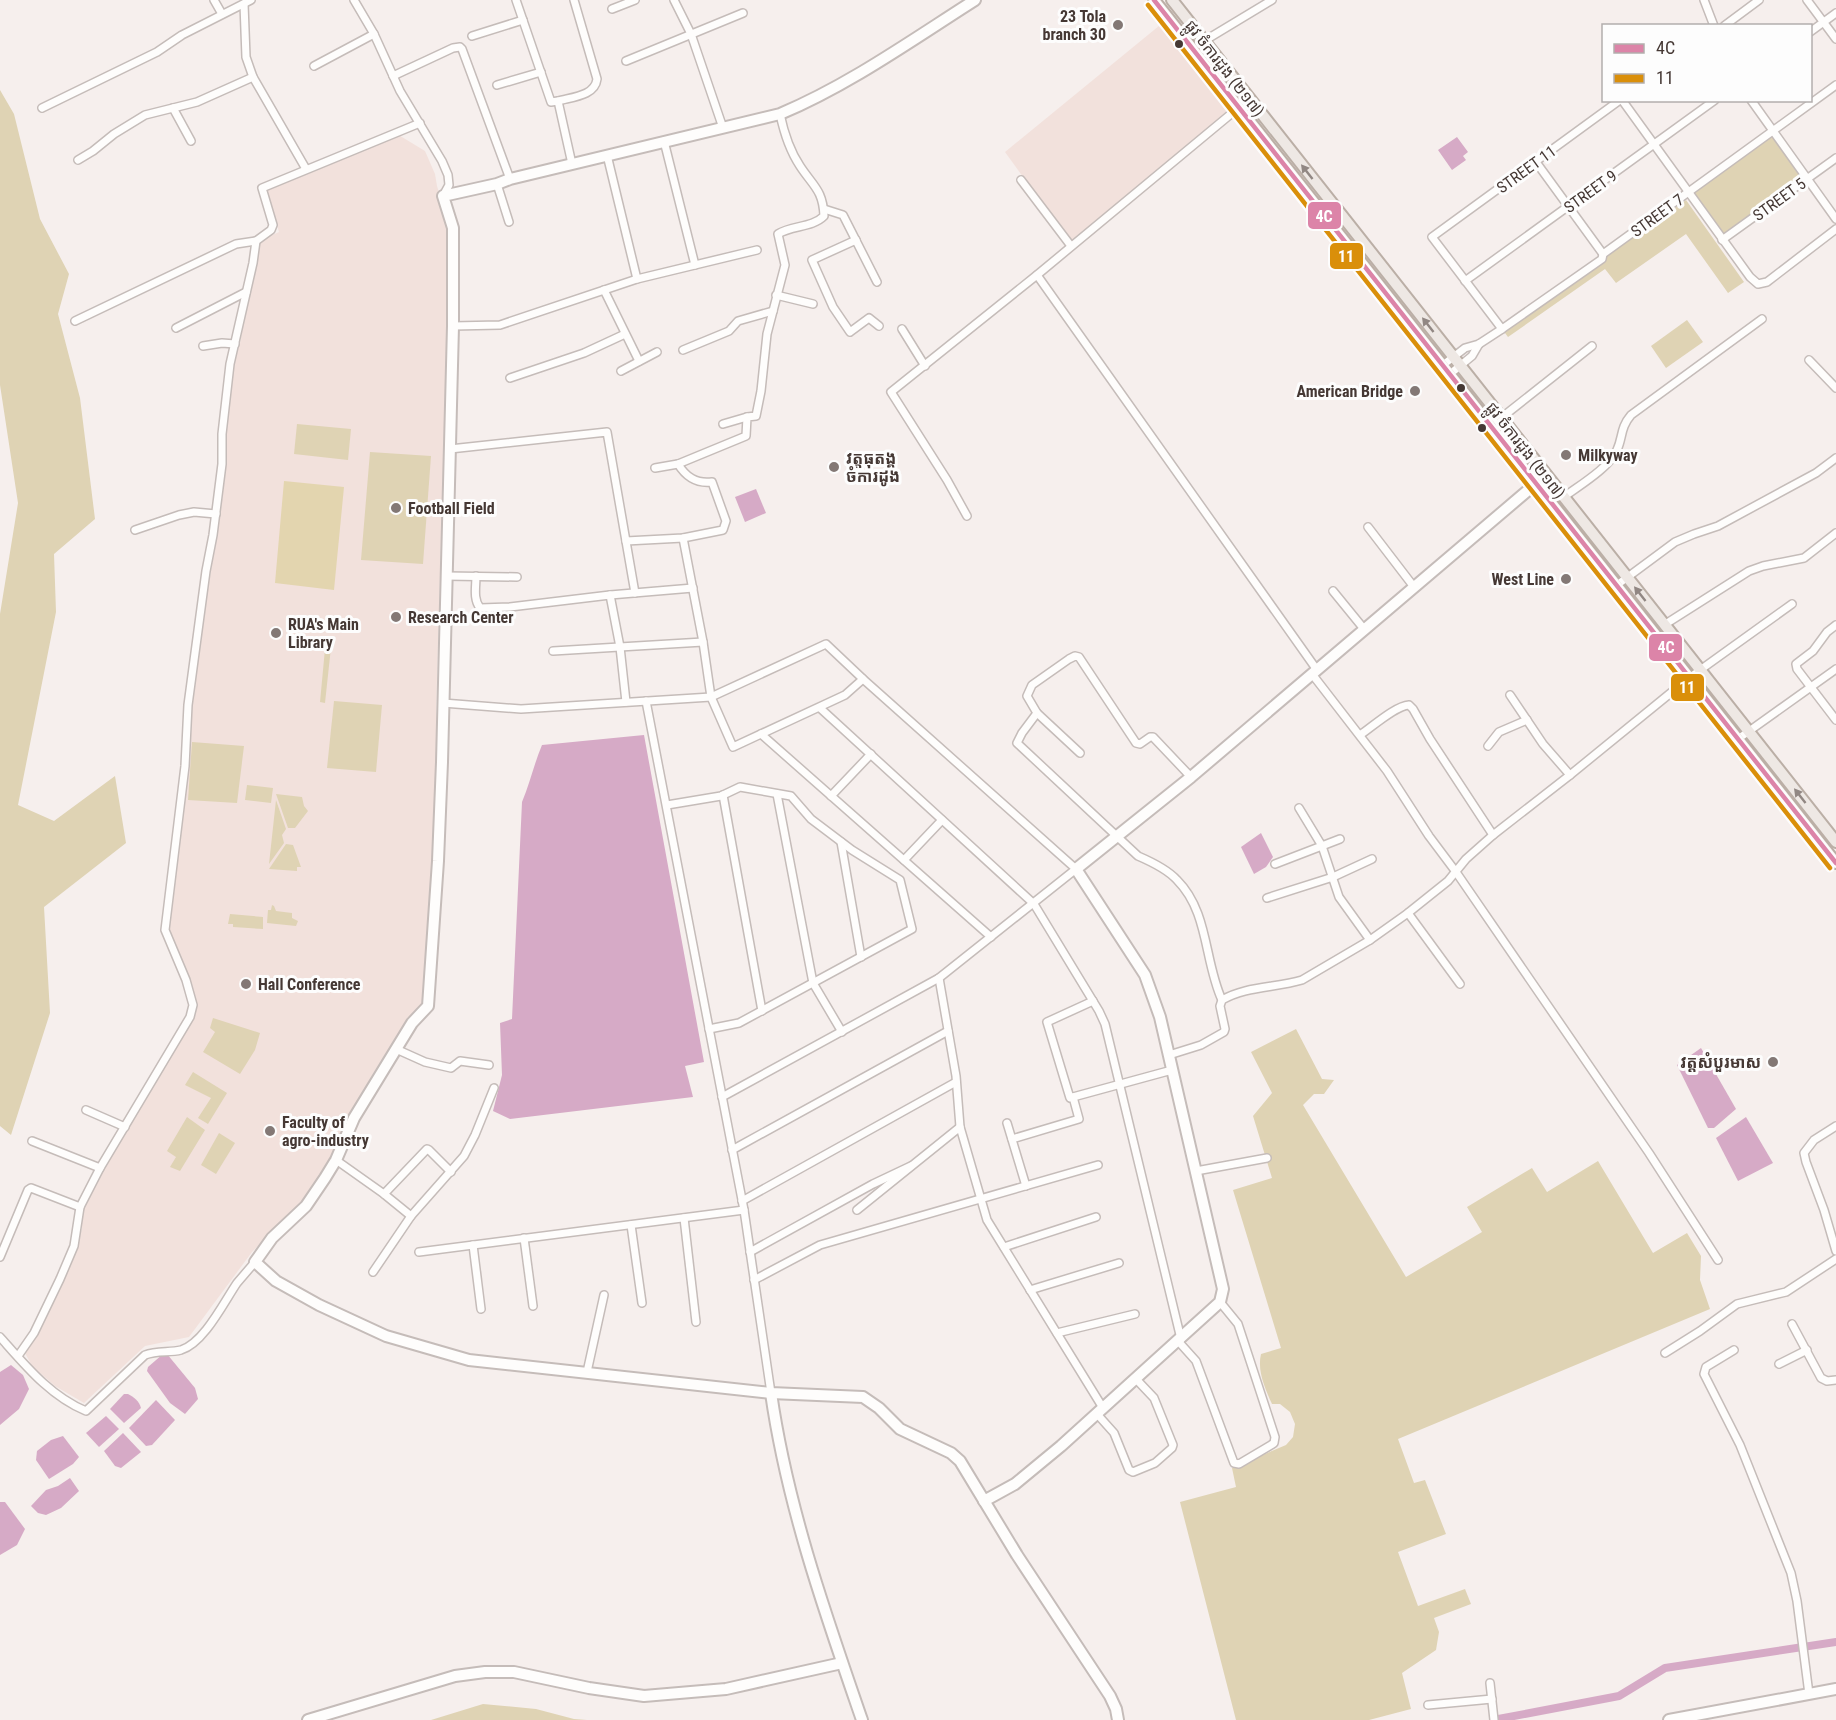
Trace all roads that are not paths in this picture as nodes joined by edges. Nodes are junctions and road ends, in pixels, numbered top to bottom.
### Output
1 (214, 0) edge
2 (251, 0) edge
3 (354, 0) edge
4 (516, 0) edge
5 (574, 0) edge
6 (635, 0) edge
7 (675, 0) edge
8 (975, 0) edge
9 (1154, 0) edge
10 (1172, 0) edge
11 (1272, 0) edge
12 (1704, 0) edge
13 (1759, 0) edge
14 (1807, 0) edge
15 (244, 4) junction
16 (612, 9) dead end
17 (743, 13) dead end
18 (222, 14) junction
19 (1836, 14) edge
20 (523, 20) junction
21 (1824, 22) junction
22 (1713, 24) edge
23 (1727, 24) edge
24 (1812, 31) edge
25 (374, 34) junction
26 (691, 34) junction
27 (472, 36) dead end
28 (1836, 39) edge
29 (1204, 41) junction
30 (626, 61) dead end
31 (314, 66) dead end
32 (541, 72) junction
33 (393, 76) junction
34 (253, 77) junction
35 (497, 85) dead end
36 (1836, 85) edge
37 (1249, 99) junction
38 (558, 101) junction
39 (1618, 102) edge
40 (1622, 102) edge
41 (1712, 102) edge
42 (1752, 102) edge
43 (42, 108) dead end
44 (173, 108) junction
45 (1239, 108) junction
46 (780, 114) junction
47 (420, 123) junction
48 (723, 128) junction
49 (1773, 131) junction
50 (191, 141) dead end
51 (664, 141) junction
52 (1654, 145) junction
53 (607, 155) junction
54 (1836, 158) edge
55 (78, 160) dead end
56 (1536, 162) junction
57 (572, 164) junction
58 (306, 170) junction
59 (510, 179) junction
60 (1807, 179) junction
61 (1021, 180) dead end
62 (497, 184) junction
63 (1688, 192) junction
64 (443, 196) junction
65 (1569, 206) junction
66 (824, 209) junction
67 (1836, 219) edge
68 (509, 222) dead end
69 (1836, 229) edge
70 (855, 240) junction
71 (1722, 240) junction
72 (256, 241) junction
73 (1071, 246) junction
74 (757, 250) dead end
75 (1603, 254) junction
76 (695, 265) junction
77 (1037, 275) junction
78 (637, 279) junction
79 (1465, 281) junction
80 (877, 282) dead end
81 (604, 290) junction
82 (246, 292) junction
83 (776, 295) junction
84 (813, 304) dead end
85 (772, 311) junction
86 (1762, 320) dead end
87 (75, 321) dead end
88 (453, 326) junction
89 (879, 326) dead end
90 (176, 328) dead end
91 (902, 329) dead end
92 (1502, 329) junction
93 (626, 334) junction
94 (235, 344) junction
95 (1479, 344) junction
96 (203, 346) dead end
97 (1592, 346) dead end
98 (683, 350) dead end
99 (657, 352) dead end
100 (1809, 360) dead end
101 (639, 361) junction
102 (1456, 361) junction
103 (925, 366) junction
104 (1446, 370) junction
105 (621, 371) dead end
106 (510, 378) dead end
107 (1835, 386) edge
108 (747, 417) junction
109 (1501, 418) junction
110 (723, 424) dead end
111 (1491, 426) junction
112 (450, 449) junction
113 (1836, 458) edge
114 (678, 464) junction
115 (655, 468) dead end
116 (1546, 475) junction
117 (1536, 483) junction
118 (1564, 497) junction
119 (216, 514) junction
120 (967, 516) dead end
121 (1368, 527) dead end
122 (135, 530) dead end
123 (1836, 533) edge
124 (683, 538) junction
125 (626, 541) junction
126 (446, 576) junction
127 (476, 576) junction
128 (517, 577) dead end
129 (1627, 577) junction
130 (1617, 585) junction
131 (1414, 587) junction
132 (693, 588) junction
133 (1333, 591) dead end
134 (635, 593) junction
135 (610, 595) junction
136 (1792, 604) dead end
137 (1664, 625) junction
138 (1836, 625) edge
139 (1364, 629) junction
140 (703, 642) junction
141 (620, 647) junction
142 (553, 651) dead end
143 (1836, 669) edge
144 (1700, 670) junction
145 (1314, 672) junction
146 (1689, 678) junction
147 (863, 679) junction
148 (1811, 687) junction
149 (1510, 695) dead end
150 (711, 697) junction
151 (646, 701) junction
152 (626, 702) junction
153 (443, 703) junction
154 (820, 708) junction
155 (1037, 713) junction
156 (1527, 720) junction
157 (1836, 720) edge
158 (1749, 731) junction
159 (761, 734) junction
160 (1360, 735) junction
161 (1738, 739) junction
162 (1488, 746) dead end
163 (1080, 753) dead end
164 (871, 754) junction
165 (1570, 776) junction
166 (1191, 777) junction
167 (777, 794) junction
168 (723, 795) junction
169 (831, 796) junction
170 (667, 805) junction
171 (1299, 808) dead end
172 (942, 820) junction
173 (1493, 835) junction
174 (1118, 836) junction
175 (1340, 839) dead end
176 (841, 842) junction
177 (1836, 842) edge
178 (1322, 846) junction
179 (1372, 859) dead end
180 (904, 860) junction
181 (1836, 863) edge
182 (1275, 864) dead end
183 (1076, 869) junction
184 (1456, 872) junction
185 (1333, 877) junction
186 (1267, 898) dead end
187 (1034, 904) junction
188 (1408, 913) junction
189 (991, 938) junction
190 (1370, 940) junction
191 (861, 957) junction
192 (939, 978) junction
193 (813, 983) junction
194 (1460, 984) dead end
195 (1222, 1000) junction
196 (1093, 1001) junction
197 (762, 1011) junction
198 (709, 1029) junction
199 (948, 1031) junction
200 (842, 1032) junction
201 (396, 1048) junction
202 (1169, 1055) junction
203 (489, 1065) dead end
204 (1172, 1070) junction
205 (956, 1082) junction
206 (1120, 1084) junction
207 (494, 1088) dead end
208 (722, 1097) junction
209 (1073, 1097) junction
210 (86, 1110) dead end
211 (1007, 1123) dead end
212 (1836, 1126) edge
213 (125, 1127) junction
214 (960, 1127) junction
215 (1012, 1139) junction
216 (32, 1141) dead end
217 (732, 1150) junction
218 (1266, 1158) dead end
219 (336, 1160) junction
220 (1098, 1165) dead end
221 (911, 1166) junction
222 (100, 1168) junction
223 (1196, 1171) junction
224 (451, 1172) junction
225 (1026, 1186) junction
226 (384, 1194) junction
227 (980, 1199) junction
228 (742, 1201) junction
229 (80, 1207) junction
230 (744, 1210) junction
231 (857, 1210) dead end
232 (411, 1216) junction
233 (1096, 1217) dead end
234 (684, 1218) junction
235 (631, 1225) junction
236 (524, 1238) junction
237 (473, 1245) junction
238 (1004, 1247) junction
239 (1836, 1251) edge
240 (418, 1252) dead end
241 (750, 1252) junction
242 (0, 1257) edge
243 (1836, 1259) edge
244 (1718, 1260) dead end
245 (255, 1262) junction
246 (1119, 1263) dead end
247 (373, 1272) dead end
248 (754, 1280) junction
249 (1030, 1290) junction
250 (604, 1295) dead end
251 (1220, 1302) junction
252 (642, 1303) dead end
253 (533, 1306) dead end
254 (481, 1309) dead end
255 (1135, 1314) dead end
256 (696, 1322) dead end
257 (1792, 1324) dead end
258 (1057, 1333) junction
259 (0, 1338) edge
260 (1179, 1340) junction
261 (1734, 1350) dead end
262 (1807, 1350) junction
263 (1665, 1353) dead end
264 (18, 1356) junction
265 (1779, 1364) dead end
266 (587, 1372) junction
267 (1136, 1379) junction
268 (1836, 1380) edge
269 (771, 1393) junction
270 (1100, 1411) junction
271 (984, 1501) junction
272 (842, 1663) junction
273 (1490, 1683) dead end
274 (1836, 1689) edge
275 (1809, 1694) junction
276 (1492, 1699) junction
277 (1428, 1705) dead end
278 (1494, 1717) edge
279 (308, 1720) edge
280 (862, 1720) edge
281 (1118, 1720) edge
282 (1669, 1720) edge

1 - 18 street
2 - 15 street
3 - 25 street
4 - 20 street
5 - 38 street
6 - 16 street
7 - 26 street
8 - 46 street
9 - 45 main road, ផ្លូវ ចំការដូង (២១៧)
10 - 29 main road, ផ្លូវ ចំការដូង (២១៧)
11 - 29 street
12 - 22 street
13 - 23 street
14 - 21 street
15 - 18 street
15 - 34 street
17 - 26 street
18 - 43 street
19 - 21 street
20 - 27 street
20 - 32 street
21 - 24 street
21 - 28 street
25 - 31 street
25 - 33 street
26 - 30 street
26 - 48 street
29 - 37 main road, ផ្លូវ ចំការដូង (២១៧)
32 - 35 street
32 - 38 street
33 - 47 street
33 - 59 street
34 - 44 street
34 - 58 street
36 - 49 street, STREET 7
37 - 45 street
102 -> 37 main road, ផ្លូវ ចំការដូង (២១៧)
38 - 57 street
39 - 56 street, STREET 11
40 - 52 street
41 - 52 street, STREET 9
42 - 49 street
44 - 50 street
44 - 55 street
45 - 73 street
45 - 104 main road, ផ្លូវ ចំការដូង (២១៧)
46 - 48 street
46 - 66 street
47 - 58 street
47 - 64 street
48 - 51 street
49 - 60 street
49 - 63 street, STREET 7
51 - 53 street
51 - 76 street
52 - 63 street
52 - 65 street, STREET 9
53 - 57 street
53 - 78 street
54 - 60 street, STREET 5
56 - 65 street
56 - 79 street, STREET 11
57 - 59 street
58 - 72 street
59 - 62 street
60 - 67 street
60 - 71 street, STREET 5
61 - 73 street
62 - 64 street
62 - 68 street
63 - 71 street
63 - 75 street, STREET 7
64 - 88 street
65 - 75 street
65 - 79 street, STREET 9
66 - 70 street
66 - 83 street
69 - 71 street
70 - 80 street
70 - 89 street
72 - 82 street
72 - 87 street
73 - 77 street
74 - 76 street
75 - 92 street, STREET 7
76 - 78 street
77 - 103 street
77 - 145 street
78 - 81 street
79 - 92 street
81 - 88 street
81 - 93 street
82 - 90 street
82 - 94 street
83 - 84 street
83 - 85 street
85 - 98 street
85 - 108 street
86 - 118 street
88 - 112 street
91 - 103 street
92 - 95 street, STREET 7
93 - 101 street
93 - 106 street
94 - 96 street
94 - 119 street
95 - 102 street, STREET 7
95 - 102 street, STREET 7
97 - 109 street
99 - 101 street
100 - 107 street
101 - 105 street
102 - 104 street, STREET 7
102 - 104 street, STREET 7
102 - 109 main road, ផ្លូវ ចំការដូង (២១៧)
103 - 120 street
104 - 111 main road, ផ្លូវ ចំការដូង (២១៧)
108 - 110 street
108 - 114 street
109 - 111 street
109 - 116 main road, ផ្លូវ ចំការដូង (២១៧)
111 - 117 main road, ផ្លូវ ចំការដូង (២១៧)
112 - 125 street
112 - 126 street
113 - 129 street
114 - 115 street
114 - 124 street
116 - 117 street
116 - 118 main road, ផ្លូវ ចំការដូង (២១៧)
117 - 130 main road, ផ្លូវ ចំការដូង (២១៧)
117 - 131 street
118 - 129 main road, ផ្លូវ ចំការដូង (២១៧)
119 - 122 street
119 - 213 street
121 - 131 street
123 - 137 street
124 - 125 street
124 - 132 street
125 - 134 street
126 - 127 street
126 - 153 street
127 - 128 street
127 - 135 street
129 - 130 street
137 -> 129 main road, ផ្លូវ ចំការដូង (២១៧)
130 - 146 main road, ផ្លូវ ចំការដូង (២១៧)
131 - 139 street
132 - 134 street
132 - 140 street
133 - 139 street
134 - 135 street
135 - 141 street
136 - 144 street
137 - 144 main road, ផ្លូវ ចំការដូង (២១៧)
138 - 148 street
139 - 145 street
140 - 141 street
140 - 150 street
141 - 142 street
141 - 152 street
143 - 148 street
144 - 146 street
144 - 158 main road, ផ្លូវ ចំការដូង (២១៧)
145 - 160 street
145 - 166 street
146 - 161 main road, ផ្លូវ ចំការដូង (២១៧)
146 - 165 street
147 - 150 street
147 - 154 street
147 - 183 street
148 - 157 street
148 - 158 street
149 - 156 street
150 - 151 street
150 - 159 street
151 - 152 street
151 - 170 street
152 - 153 street
153 - 201 street
154 - 159 street
154 - 164 street
155 - 163 street
155 - 166 street
155 - 174 street
156 - 162 street
156 - 165 street
158 - 161 street
177 -> 158 main road, ផ្លូវ ចំការដូង (២១៧)
159 - 169 street
160 - 173 street
160 - 184 street
161 - 181 main road, ផ្លូវ ចំការដូង (២១៧)
164 - 169 street
164 - 172 street
165 - 173 street
166 - 174 street
167 - 168 street
167 - 176 street
167 - 193 street
168 - 170 street
168 - 197 street
169 - 180 street
170 - 198 street
171 - 178 street
172 - 180 street
172 - 187 street
173 - 184 street
174 - 183 street
174 - 195 street
175 - 178 street
176 - 191 street
176 - 191 street
178 - 182 street
178 - 185 street
179 - 185 street
180 - 189 street
183 - 187 street
183 - 202 street
184 - 188 street
184 - 244 street
185 - 186 street
185 - 190 street
187 - 189 street
187 - 196 street
188 - 190 street
188 - 194 street
189 - 192 street
190 - 195 street
191 - 193 street
192 - 199 street
192 - 200 street
193 - 197 street
193 - 200 street
195 - 202 street
196 - 206 street
196 - 209 street
197 - 198 street
198 - 208 street
199 - 205 street
199 - 217 street
200 - 208 street
201 - 203 street
201 - 219 street
202 - 204 street
204 - 206 street
204 - 223 street
205 - 214 street
205 - 228 street
206 - 209 street
206 - 260 street
207 - 224 street
208 - 217 street
209 - 215 street
210 - 213 street
211 - 215 street
212 - 239 street
213 - 222 street
214 - 221 street
214 - 227 street
215 - 225 street
216 - 222 street
217 - 228 street
218 - 223 street
219 - 226 street
219 - 245 street
220 - 225 street
221 - 231 street
221 - 241 street
222 - 229 street
223 - 251 street
224 - 226 street
224 - 232 street
225 - 227 street
226 - 232 street
227 - 238 street
227 - 248 street
228 - 230 street
229 - 242 street
229 - 264 street
230 - 234 street
230 - 241 street
232 - 247 street
233 - 238 street
234 - 235 street
234 - 256 street
235 - 236 street
235 - 252 street
236 - 237 street
236 - 253 street
237 - 240 street
237 - 254 street
238 - 249 street
241 - 248 street
243 - 263 street
245 - 264 street
245 - 266 street
246 - 249 street
248 - 269 street
249 - 258 street
250 - 266 street
251 - 260 street
251 - 260 street
255 - 258 street
257 - 262 street
258 - 270 street
259 - 264 street
260 - 267 street
261 - 275 street
262 - 265 street
262 - 268 street
266 - 269 street
267 - 270 street
267 - 270 street
269 - 271 street
269 - 272 street
270 - 271 street
271 - 281 street
272 - 279 street
272 - 280 street
273 - 276 street
274 - 275 street
275 - 282 street
276 - 277 street
276 - 278 street

